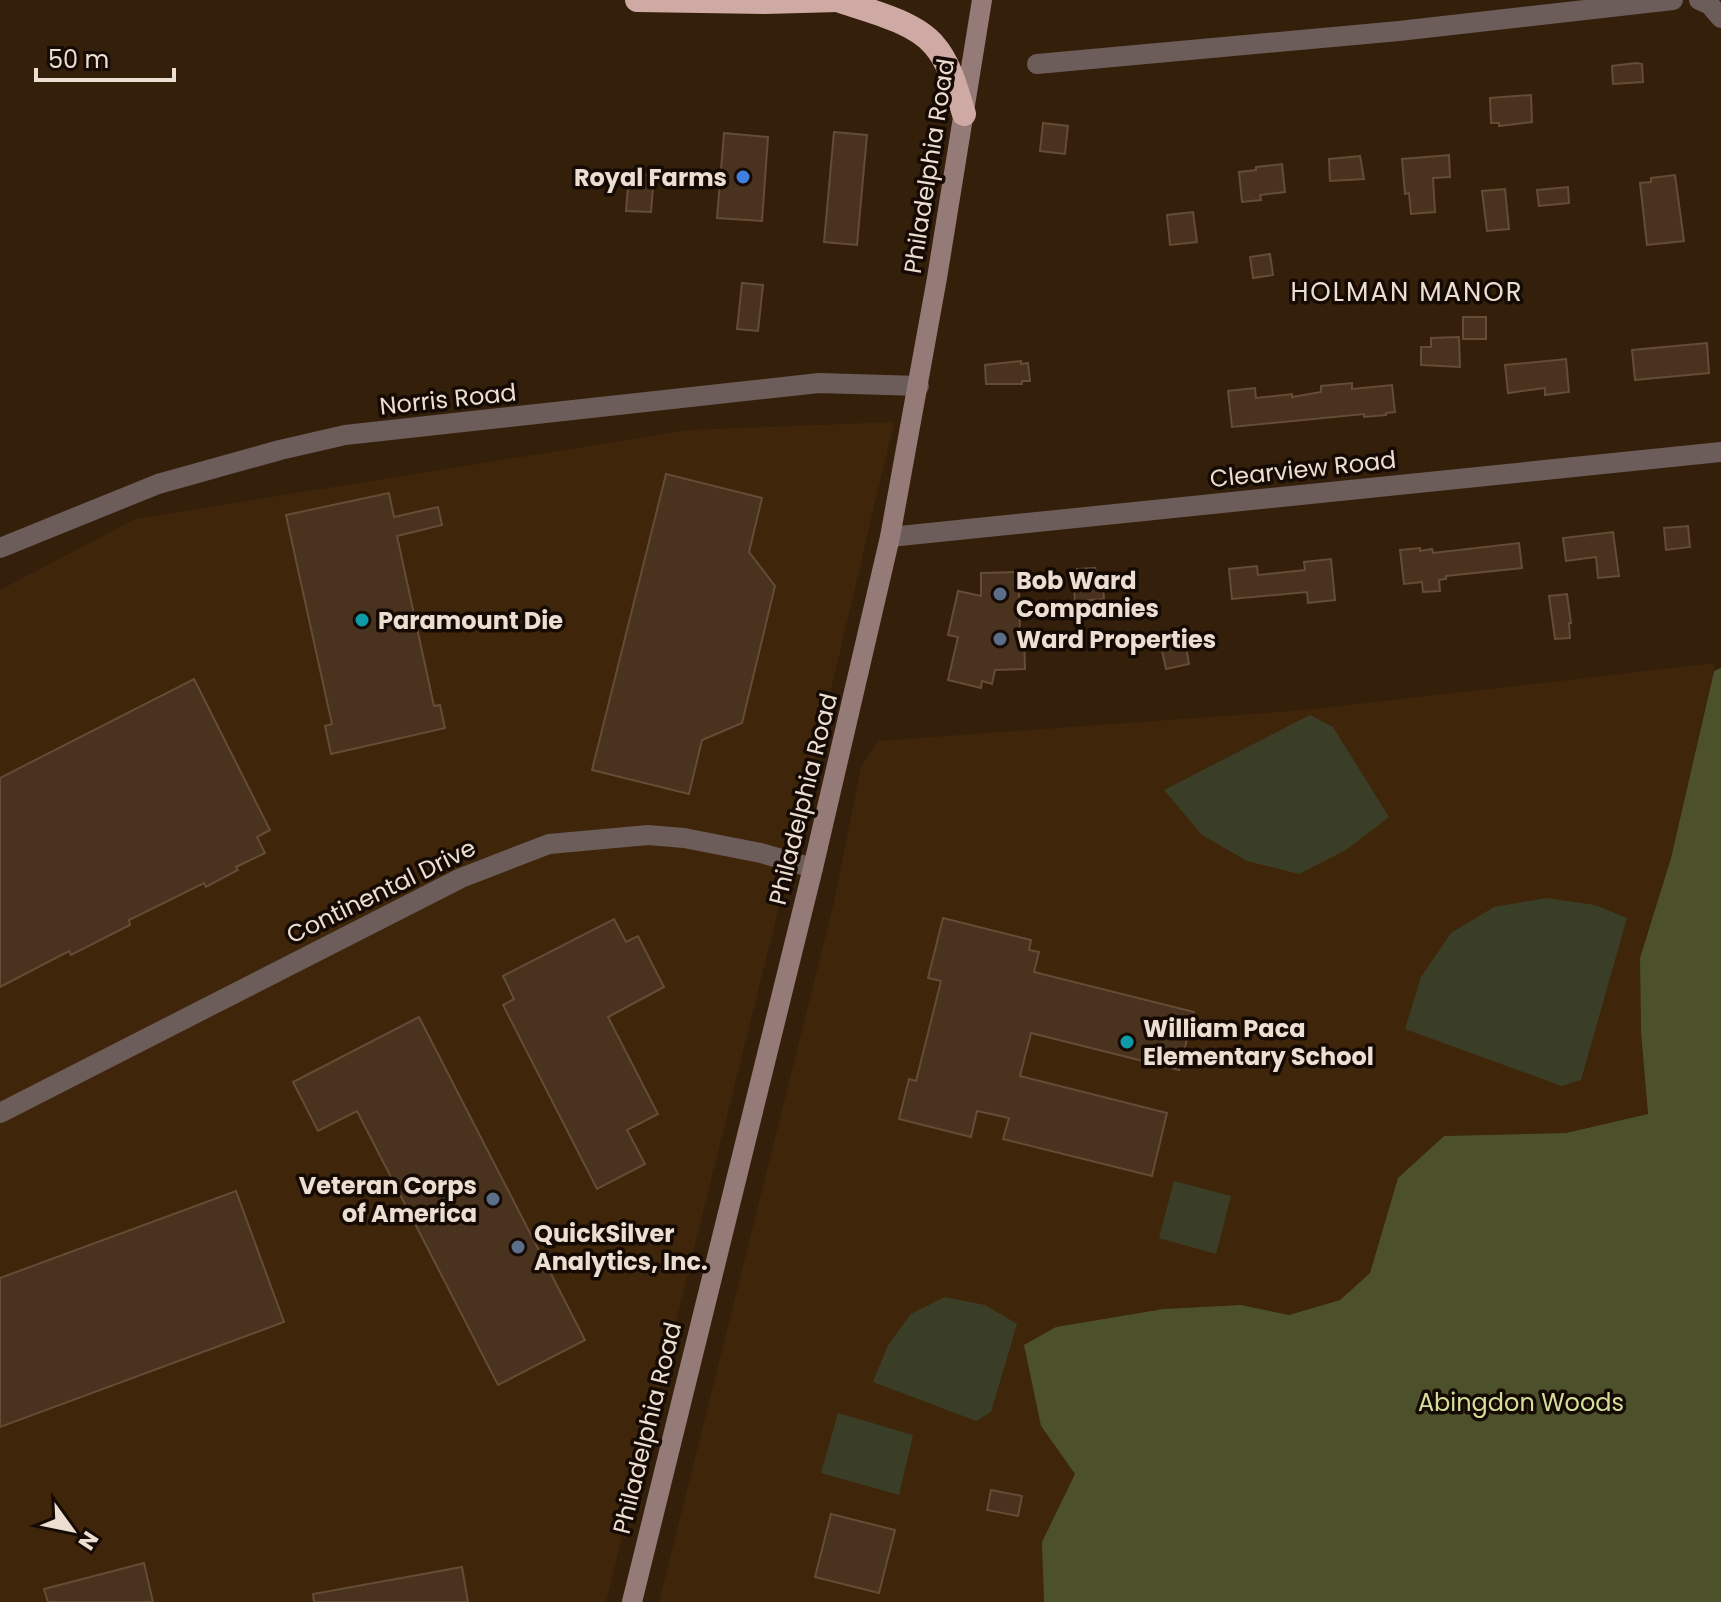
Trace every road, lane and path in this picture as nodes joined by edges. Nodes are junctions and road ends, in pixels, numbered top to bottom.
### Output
1 (637, 0) edge
2 (838, 0) edge
3 (982, 0) edge
4 (1699, 0) edge
5 (1665, 1) edge
6 (1721, 18) edge
7 (1037, 64) dead end
8 (964, 114) junction
9 (919, 386) junction
10 (1721, 452) edge
11 (890, 537) junction
12 (0, 548) edge
13 (813, 868) junction
14 (0, 1113) edge
15 (632, 1602) edge

1 - 2 highway
2 - 8 highway
3 - 8 main road, Philadelphia Road
4 - 6 street
5 - 7 street
8 - 9 main road, Philadelphia Road
9 - 11 main road, Philadelphia Road
9 - 12 street, Norris Road
10 - 11 street, Clearview Road
11 - 13 main road, Philadelphia Road
13 - 14 street, Continental Drive
13 - 15 main road, Philadelphia Road

